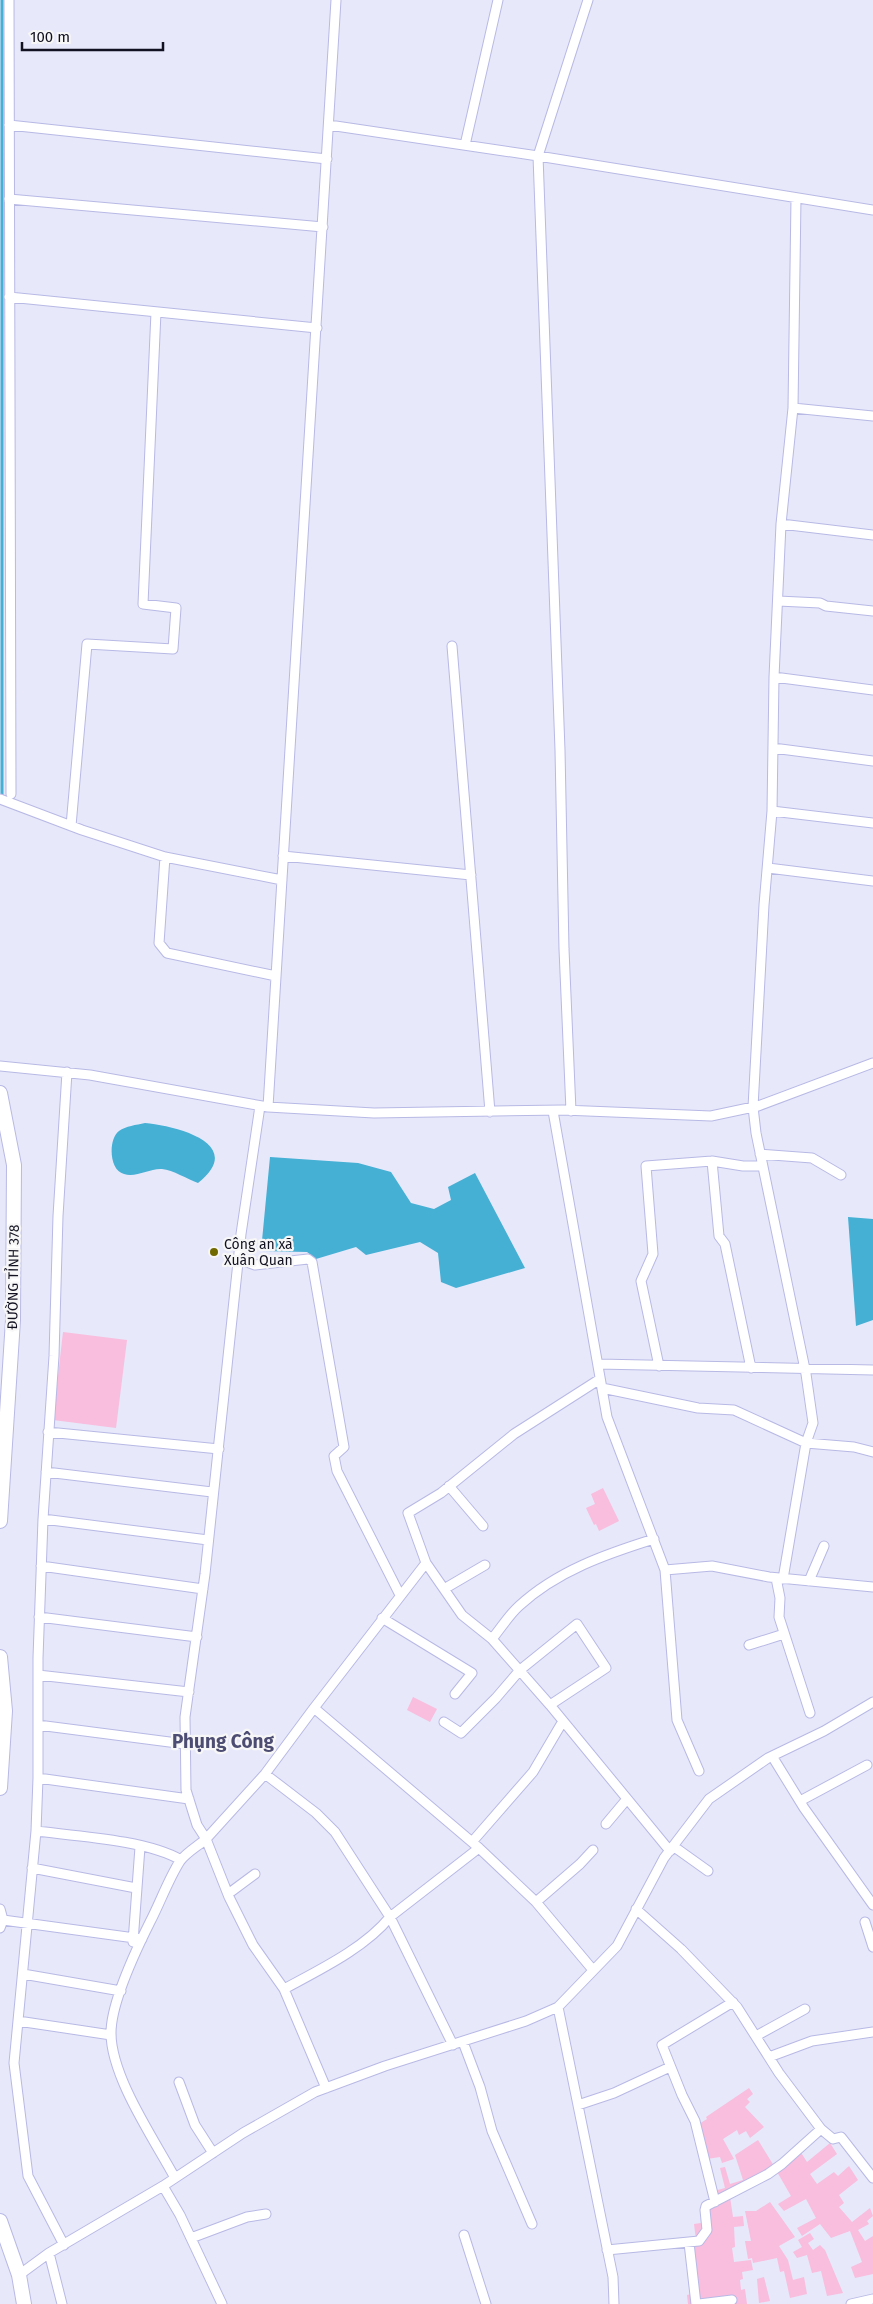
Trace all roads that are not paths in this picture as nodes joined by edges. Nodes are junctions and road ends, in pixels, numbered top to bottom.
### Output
1 (9, 0) edge
2 (336, 0) edge
3 (498, 0) edge
4 (588, 0) edge
5 (9, 125) junction
6 (329, 125) junction
7 (465, 145) junction
8 (538, 156) junction
9 (327, 159) junction
10 (796, 198) junction
11 (9, 199) junction
12 (873, 210) edge
13 (323, 227) junction
14 (9, 297) junction
15 (156, 312) junction
16 (317, 328) junction
17 (792, 408) junction
18 (873, 416) edge
19 (781, 524) junction
20 (873, 535) edge
21 (778, 601) junction
22 (873, 612) edge
23 (452, 646) dead end
24 (774, 678) junction
25 (873, 690) edge
26 (773, 748) junction
27 (873, 761) edge
28 (11, 794) dead end
29 (0, 799) edge
30 (772, 811) junction
31 (873, 823) edge
32 (71, 826) junction
33 (283, 856) junction
34 (165, 857) junction
35 (768, 868) junction
36 (471, 875) junction
37 (282, 880) junction
38 (873, 881) edge
39 (276, 976) junction
40 (873, 1063) edge
41 (0, 1066) edge
42 (67, 1072) junction
43 (0, 1093) edge
44 (264, 1106) junction
45 (753, 1107) junction
46 (553, 1111) junction
47 (571, 1111) junction
48 (490, 1112) junction
49 (760, 1154) junction
50 (712, 1161) junction
51 (762, 1166) junction
52 (841, 1175) dead end
53 (239, 1259) junction
54 (598, 1364) junction
55 (659, 1366) junction
56 (751, 1368) junction
57 (805, 1370) junction
58 (873, 1370) edge
59 (601, 1384) junction
60 (48, 1432) junction
61 (806, 1444) junction
62 (219, 1449) junction
63 (873, 1452) edge
64 (46, 1472) junction
65 (449, 1486) junction
66 (212, 1492) junction
67 (43, 1520) junction
68 (0, 1521) edge
69 (483, 1526) dead end
70 (654, 1539) junction
71 (208, 1540) junction
72 (824, 1546) dead end
73 (426, 1563) junction
74 (41, 1566) junction
75 (485, 1566) dead end
76 (665, 1570) junction
77 (780, 1578) junction
78 (809, 1581) junction
79 (873, 1587) edge
80 (203, 1589) junction
81 (444, 1589) junction
82 (400, 1595) junction
83 (39, 1617) junction
84 (382, 1618) junction
85 (784, 1634) junction
86 (197, 1637) junction
87 (492, 1639) junction
88 (749, 1644) dead end
89 (0, 1657) edge
90 (520, 1670) junction
91 (38, 1675) junction
92 (189, 1692) junction
93 (455, 1694) dead end
94 (873, 1702) edge
95 (550, 1705) junction
96 (314, 1708) junction
97 (810, 1713) dead end
98 (563, 1721) junction
99 (444, 1722) dead end
100 (38, 1726) junction
101 (185, 1744) junction
102 (772, 1756) junction
103 (867, 1765) dead end
104 (699, 1772) dead end
105 (265, 1774) junction
106 (38, 1778) junction
107 (0, 1788) edge
108 (189, 1799) junction
109 (627, 1799) junction
110 (800, 1801) junction
111 (606, 1824) dead end
112 (36, 1831) junction
113 (206, 1839) junction
114 (476, 1845) junction
115 (140, 1847) junction
116 (671, 1848) junction
117 (593, 1850) dead end
118 (181, 1860) junction
119 (32, 1868) junction
120 (708, 1871) dead end
121 (255, 1874) dead end
122 (136, 1888) junction
123 (228, 1894) junction
124 (536, 1902) junction
125 (873, 1904) edge
126 (0, 1909) edge
127 (636, 1909) junction
128 (390, 1917) junction
129 (26, 1922) junction
130 (865, 1922) dead end
131 (2, 1924) edge
132 (137, 1938) junction
133 (873, 1947) edge
134 (593, 1970) junction
135 (23, 1974) junction
136 (284, 1989) junction
137 (121, 1992) junction
138 (733, 2002) junction
139 (558, 2007) junction
140 (805, 2009) dead end
141 (18, 2021) junction
142 (873, 2032) edge
143 (111, 2035) junction
144 (756, 2036) junction
145 (458, 2043) junction
146 (768, 2056) junction
147 (670, 2067) junction
148 (179, 2082) dead end
149 (326, 2088) junction
150 (578, 2104) junction
151 (821, 2129) junction
152 (213, 2153) junction
153 (175, 2178) junction
154 (873, 2178) edge
155 (163, 2186) junction
156 (714, 2202) junction
157 (266, 2214) dead end
158 (0, 2221) edge
159 (532, 2224) dead end
160 (464, 2235) dead end
161 (191, 2238) junction
162 (688, 2243) junction
163 (64, 2245) junction
164 (607, 2250) junction
165 (50, 2253) junction
166 (19, 2275) junction
167 (873, 2299) edge
168 (732, 2300) dead end
169 (24, 2304) edge
170 (62, 2304) edge
171 (222, 2304) edge
172 (486, 2304) edge
173 (614, 2304) edge
174 (697, 2304) edge
175 (851, 2304) edge

1 - 5 street
2 - 6 street
3 - 7 street
4 - 8 street
5 - 9 street
5 - 11 street
6 - 7 street
6 - 9 street
7 - 8 street
8 - 10 street
8 - 47 street
9 - 13 street
10 - 12 street
10 - 17 street
11 - 13 street
11 - 14 street
13 - 16 street
14 - 15 street
14 - 28 street
15 - 16 street
15 - 32 street
16 - 33 street
17 - 18 street
17 - 19 street
19 - 20 street
19 - 21 street
21 - 22 street
21 - 24 street
23 - 36 street
24 - 25 street
24 - 26 street
26 - 27 street
26 - 30 street
29 - 32 street
30 - 31 street
30 - 35 street
32 - 34 street
33 - 36 street
33 - 37 street
34 - 37 street
34 - 39 street
35 - 38 street
35 - 45 street
36 - 48 street
37 - 39 street
39 - 44 street
40 - 45 street
41 - 42 street
42 - 44 street
42 - 60 street
43 - 68 main road, ĐƯỜNG TỈNH 378
44 - 48 street
44 - 53 street
45 - 47 street
45 - 49 street
46 - 47 street
46 - 48 street
46 - 54 street
49 - 51 street
49 - 52 street
50 - 51 street
50 - 55 street
50 - 56 street
51 - 57 street
53 - 62 street
53 - 82 street
54 - 55 street
54 - 59 street
55 - 56 street
56 - 57 street
57 - 58 street
57 - 61 street
59 - 61 street
59 - 65 street
59 - 70 street
60 - 62 street
60 - 64 street
61 - 63 street
61 - 77 street
62 - 66 street
64 - 66 street
64 - 67 street
65 - 69 street
65 - 73 street
66 - 71 street
67 - 71 street
67 - 74 street
70 - 76 street
70 - 87 street
71 - 80 street
72 - 78 street
73 - 81 street
73 - 82 street
74 - 80 street
74 - 83 street
75 - 81 street
76 - 77 street
76 - 104 street
77 - 78 street
77 - 85 street
78 - 79 street
80 - 86 street
81 - 87 street
82 - 84 street
83 - 86 street
83 - 91 street
84 - 93 street
84 - 96 street
85 - 88 street
85 - 97 street
86 - 92 street
87 - 90 street
89 - 107 main road
90 - 95 street
90 - 95 street
90 - 99 street
91 - 92 street
91 - 100 street
92 - 101 street
94 - 102 street
95 - 98 street
96 - 105 street
96 - 114 street
98 - 109 street
98 - 114 street
100 - 101 street
100 - 106 street
101 - 108 street
102 - 110 street
102 - 116 street
103 - 110 street
105 - 113 street
105 - 128 street
106 - 108 street
106 - 112 street
108 - 113 street
109 - 111 street
109 - 116 street
110 - 125 street
112 - 115 street
112 - 119 street
113 - 118 street
113 - 123 street
114 - 124 street
114 - 128 street
115 - 118 street
115 - 122 street
116 - 120 street
116 - 127 street
117 - 124 street
118 - 132 street
119 - 122 street
119 - 129 street
121 - 123 street
122 - 132 street
123 - 136 street
124 - 134 street
126 - 131 street
127 - 134 street
127 - 138 street
128 - 136 street
128 - 145 street
129 - 131 street
129 - 132 street
129 - 135 street
130 - 133 street
132 - 137 street
134 - 139 street
135 - 137 street
135 - 141 street
136 - 149 street
137 - 143 street
138 - 144 street
138 - 147 street
139 - 145 street
139 - 150 street
140 - 144 street
141 - 143 street
141 - 163 street
142 - 146 street
143 - 153 street
144 - 146 street
145 - 149 street
145 - 159 street
146 - 151 street
147 - 150 street
147 - 156 street
148 - 152 street
149 - 152 street
150 - 164 street
151 - 154 street
151 - 156 street
152 - 153 street
153 - 155 street
155 - 161 street
155 - 163 street
156 - 162 street
157 - 161 street
158 - 166 main road
160 - 172 street
161 - 171 street
162 - 164 street
162 - 174 street
163 - 165 street
164 - 173 street
165 - 166 street
165 - 170 street
166 - 169 main road
167 - 175 street
168 - 174 street

